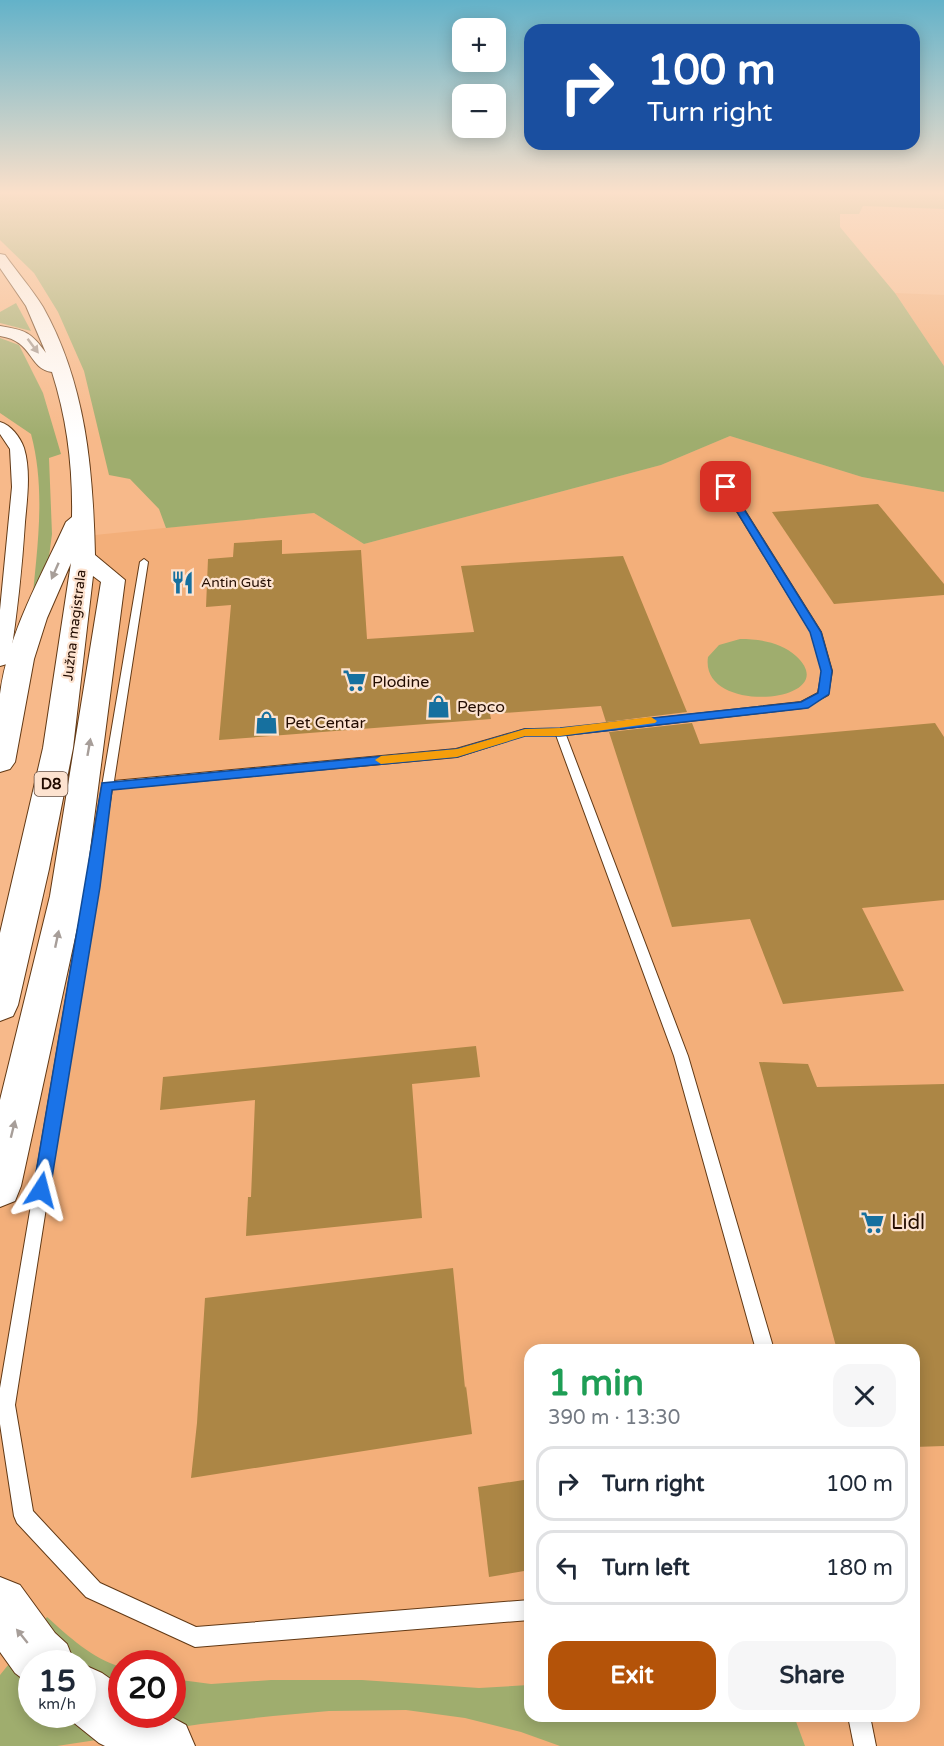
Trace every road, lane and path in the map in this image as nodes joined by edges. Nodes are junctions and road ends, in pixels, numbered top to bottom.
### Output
1 (7, 275) edge
2 (0, 331) edge
3 (60, 374) junction
4 (0, 426) edge
5 (726, 487) dead end
6 (83, 497) junction
7 (83, 558) junction
8 (144, 562) dead end
9 (0, 660) edge
10 (560, 732) junction
11 (0, 762) edge
12 (106, 786) junction
13 (0, 1005) edge
14 (0, 1186) edge
15 (763, 1344) edge
16 (0, 1605) edge
17 (524, 1610) edge
18 (33, 1650) edge
19 (96, 1704) edge
20 (860, 1722) edge
21 (165, 1746) edge
22 (866, 1746) edge

1 - 3 main road, Južna magistrala / D8
2 -> 3 main road
3 - 6 main road, Južna magistrala / D8
4 - 9 street
5 - 10 lane
6 - 7 main road, Južna magistrala / D8
6 -> 11 main road
7 - 13 main road, Južna magistrala / D8
14 -> 7 main road
8 - 12 lane
10 - 12 lane
10 - 15 lane
12 - 17 lane
18 -> 16 main road
19 - 21 main road
20 - 22 lane

